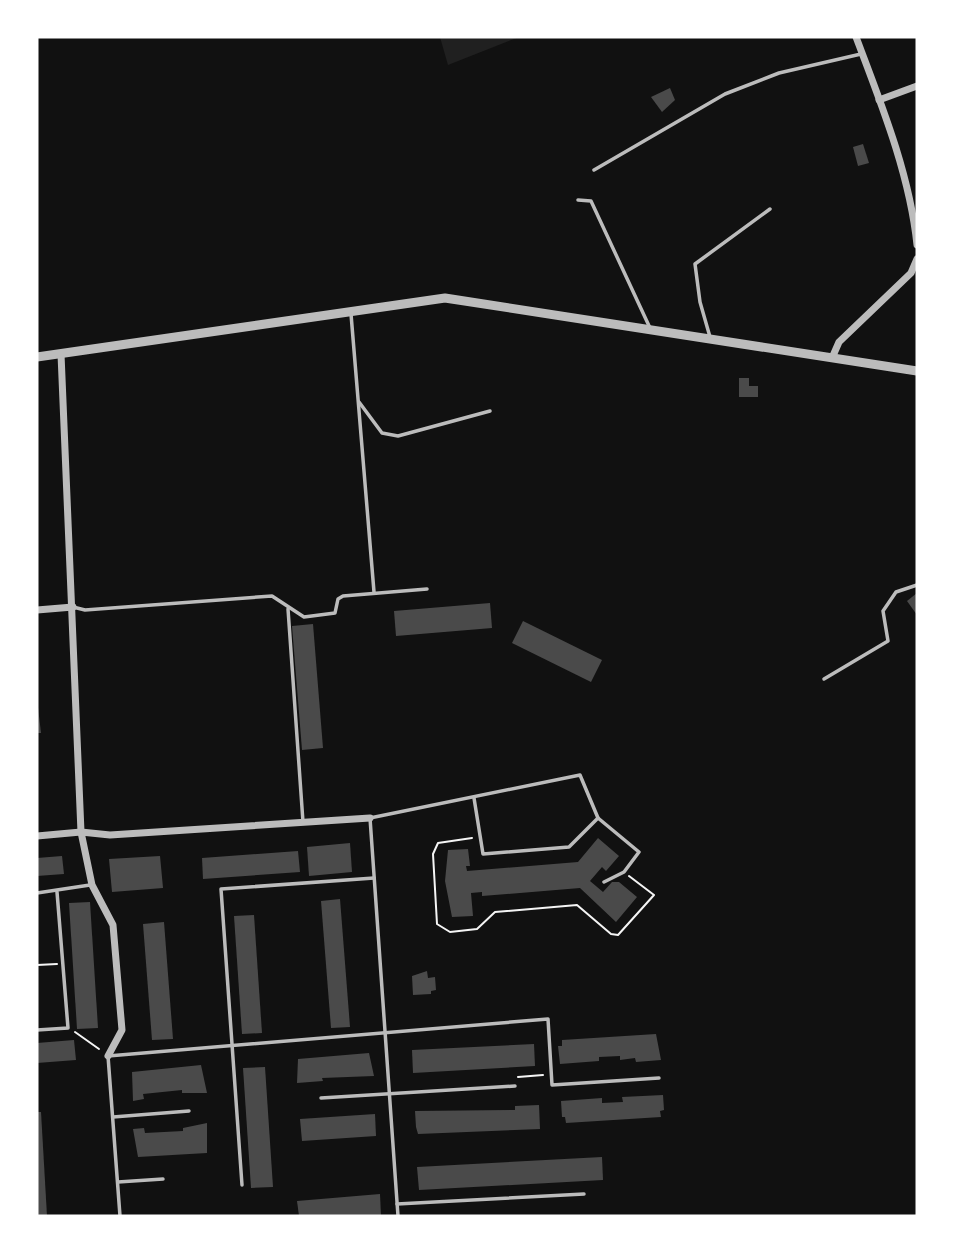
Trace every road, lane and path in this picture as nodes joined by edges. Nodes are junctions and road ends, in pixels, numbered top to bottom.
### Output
1 (856, 37) edge
2 (863, 54) junction
3 (917, 86) edge
4 (879, 100) junction
5 (594, 170) dead end
6 (578, 200) dead end
7 (770, 209) dead end
8 (917, 245) edge
9 (917, 259) edge
10 (351, 312) junction
11 (651, 330) junction
12 (711, 339) junction
13 (61, 354) junction
14 (37, 357) edge
15 (832, 358) junction
16 (917, 371) edge
17 (358, 401) junction
18 (490, 411) dead end
19 (917, 585) edge
20 (427, 589) dead end
21 (374, 593) junction
22 (73, 607) junction
23 (288, 609) junction
24 (37, 610) edge
25 (824, 679) dead end
26 (474, 797) junction
27 (370, 818) junction
28 (598, 818) junction
29 (303, 822) junction
30 (81, 832) junction
31 (37, 836) edge
32 (480, 837) junction
33 (624, 872) junction
34 (374, 878) junction
35 (604, 882) dead end
36 (92, 885) junction
37 (57, 892) junction
38 (37, 893) edge
39 (63, 964) junction
40 (37, 965) edge
41 (68, 1028) junction
42 (37, 1030) edge
43 (385, 1032) junction
44 (232, 1045) junction
45 (108, 1056) junction
46 (551, 1074) junction
47 (659, 1078) dead end
48 (515, 1086) joint
49 (389, 1094) junction
50 (321, 1098) dead end
51 (189, 1111) dead end
52 (113, 1116) junction
53 (163, 1178) dead end
54 (118, 1182) junction
55 (242, 1185) dead end
56 (584, 1194) dead end
57 (397, 1204) junction
58 (120, 1216) edge
59 (398, 1216) edge

1 - 2 street
2 - 4 street
2 - 5 lane
3 - 4 street
4 - 8 street
6 - 11 lane
7 - 12 lane
9 - 15 street
10 - 11 street
10 - 13 street
10 - 17 lane
11 - 12 street
12 - 15 street
13 - 14 street
13 - 22 street
15 - 16 street
17 - 18 lane
17 - 21 lane
19 - 25 lane
20 - 21 lane
21 - 23 lane
22 - 23 lane
22 - 24 street
22 - 30 street
23 - 29 lane
26 - 27 lane
26 - 28 lane
26 - 32 lane
27 - 29 street
27 - 34 lane
28 - 32 lane
28 - 33 lane
29 - 30 street
30 - 31 street
30 - 36 street
32 - 33 path
33 - 35 lane
34 - 43 lane
34 - 44 lane
36 - 37 lane
36 - 45 street
37 - 38 lane
37 - 39 lane
39 - 40 path
39 - 41 lane
41 - 42 lane
41 - 45 path
43 - 44 lane
43 - 46 lane
43 - 49 lane
44 - 45 lane
44 - 55 lane
45 - 52 lane
46 - 47 lane
46 - 48 path
48 - 49 lane
49 - 50 lane
49 - 57 lane
51 - 52 lane
52 - 54 lane
53 - 54 lane
54 - 58 lane
56 - 57 lane
57 - 59 lane

